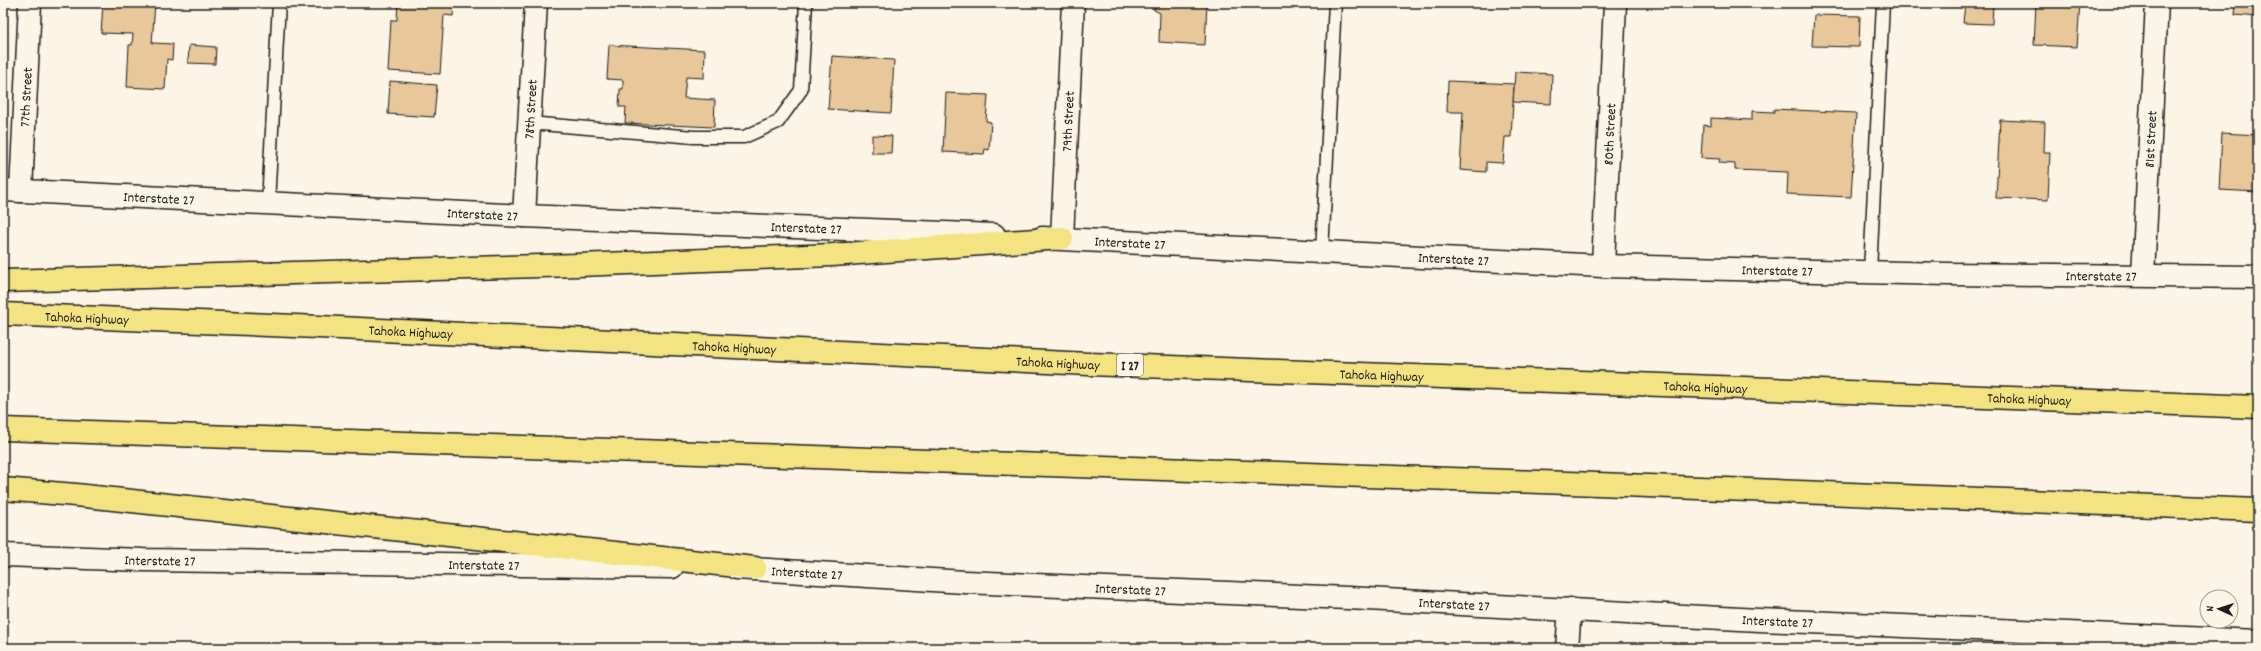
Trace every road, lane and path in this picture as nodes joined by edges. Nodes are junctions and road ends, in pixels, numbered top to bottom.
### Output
1 (30, 3) edge
2 (280, 3) edge
3 (536, 3) edge
4 (806, 3) edge
5 (1073, 3) edge
6 (1335, 3) edge
7 (1615, 3) edge
8 (1883, 3) edge
9 (2157, 3) edge
10 (529, 123) junction
11 (9, 190) edge
12 (268, 204) junction
13 (524, 216) junction
14 (1062, 238) junction
15 (1322, 252) junction
16 (1603, 266) junction
17 (1870, 272) junction
18 (2143, 275) junction
19 (2258, 277) edge
20 (3, 281) edge
21 (3, 314) edge
22 (2258, 407) edge
23 (3, 429) edge
24 (3, 489) edge
25 (2258, 510) edge
26 (3, 555) edge
27 (755, 568) junction
28 (1570, 609) junction
29 (2057, 640) edge
30 (2258, 641) edge
31 (1567, 648) edge

1 - 11 main road, 77th Street
2 - 12 lane
3 - 10 main road, 78th Street
4 - 10 lane
5 - 14 main road, 79th Street
6 - 15 lane
7 - 16 main road, 80th Street
8 - 17 lane
9 - 18 main road, 81st Street
10 - 13 main road, 78th Street
11 - 12 main road, Interstate 27
12 - 13 main road, Interstate 27
13 - 14 main road, Interstate 27
14 - 15 main road, Interstate 27
14 - 20 highway
15 - 16 main road, Interstate 27
16 - 17 main road, Interstate 27
17 - 18 main road, Interstate 27
18 - 19 main road, Interstate 27
21 - 22 highway, Tahoka Highway / I 27
23 - 25 highway
24 - 27 highway
26 - 27 main road, Interstate 27
27 - 28 main road, Interstate 27
28 - 29 main road, Interstate 27
28 - 31 main road
29 - 30 main road, Interstate 27

